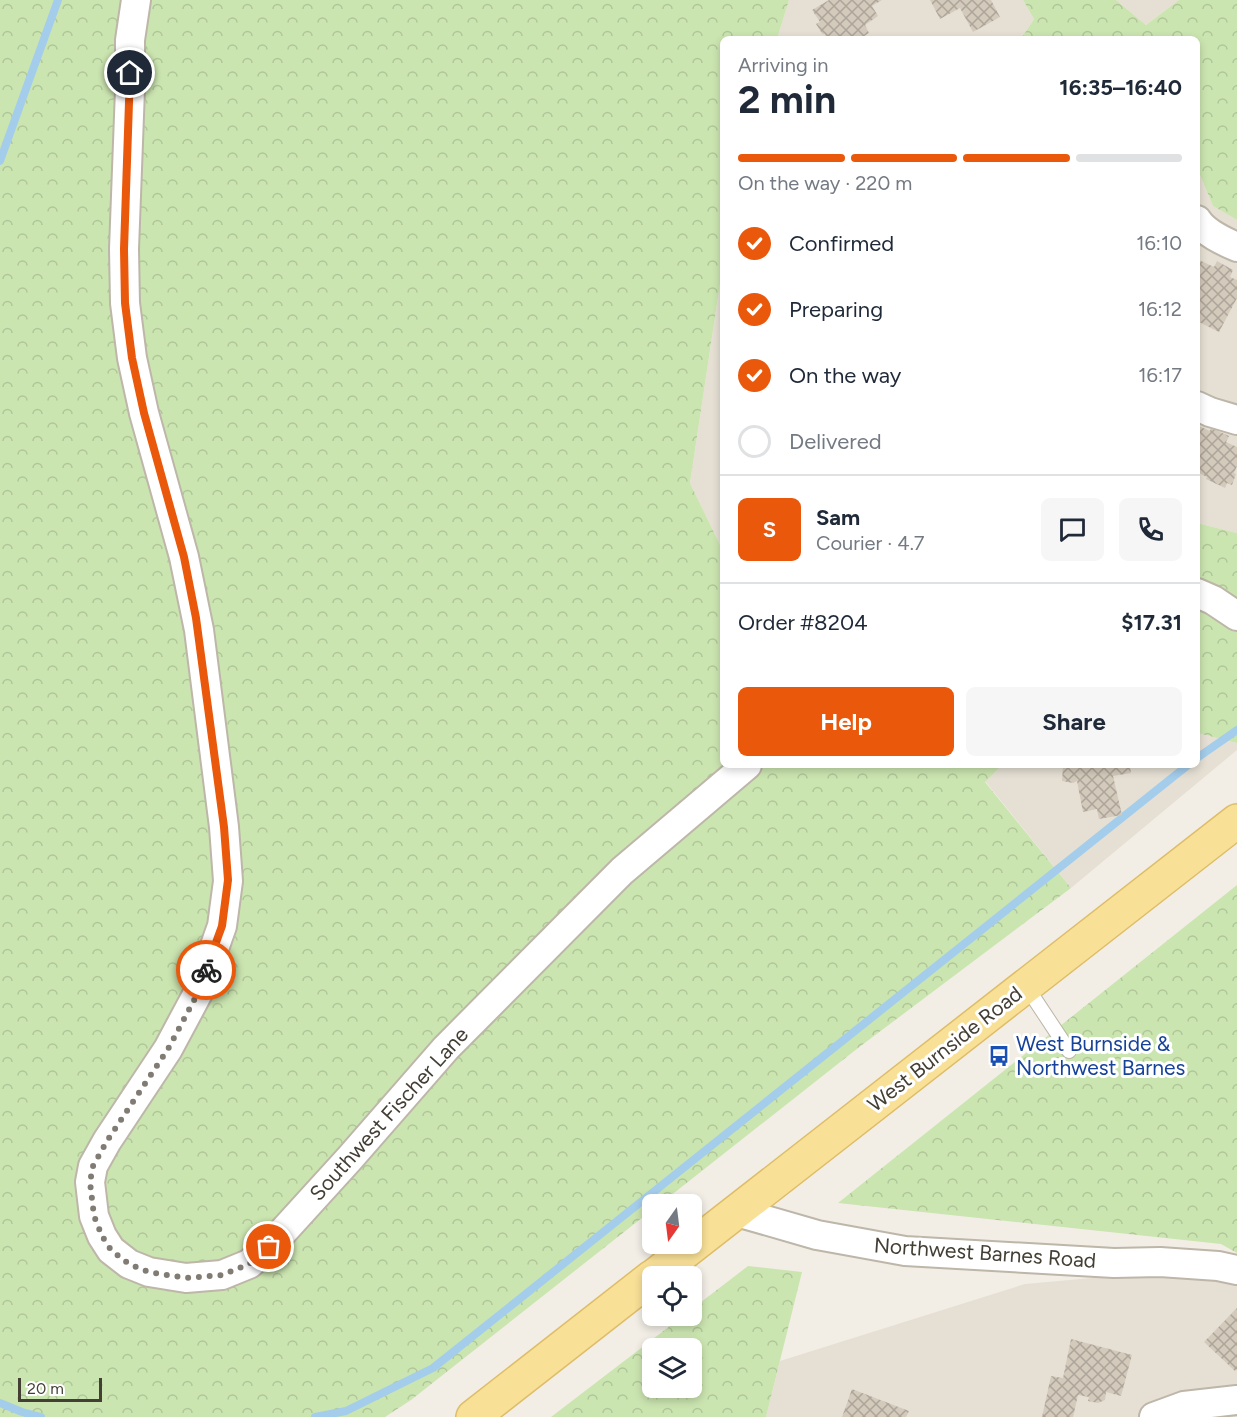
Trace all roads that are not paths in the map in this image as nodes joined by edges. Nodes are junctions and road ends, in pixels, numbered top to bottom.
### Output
1 (136, 0) edge
2 (1200, 225) edge
3 (1237, 248) edge
4 (1200, 407) edge
5 (1237, 420) edge
6 (1200, 594) edge
7 (1237, 616) edge
8 (743, 768) edge
9 (1237, 821) edge
10 (1026, 986) junction
11 (1069, 1051) dead end
12 (737, 1212) junction
13 (667, 1266) edge
14 (1237, 1270) edge
15 (642, 1286) edge
16 (1237, 1400) edge
17 (472, 1417) edge
18 (1154, 1417) edge

1 - 8 street, Southwest Fischer Lane
2 - 3 street
4 - 5 street
6 - 7 street
9 - 10 main road, West Burnside Road
10 - 11 lane
10 - 12 main road, West Burnside Road
12 - 13 main road, West Burnside Road
12 - 14 street, Northwest Barnes Road
15 - 17 main road, West Burnside Road
16 - 18 street

